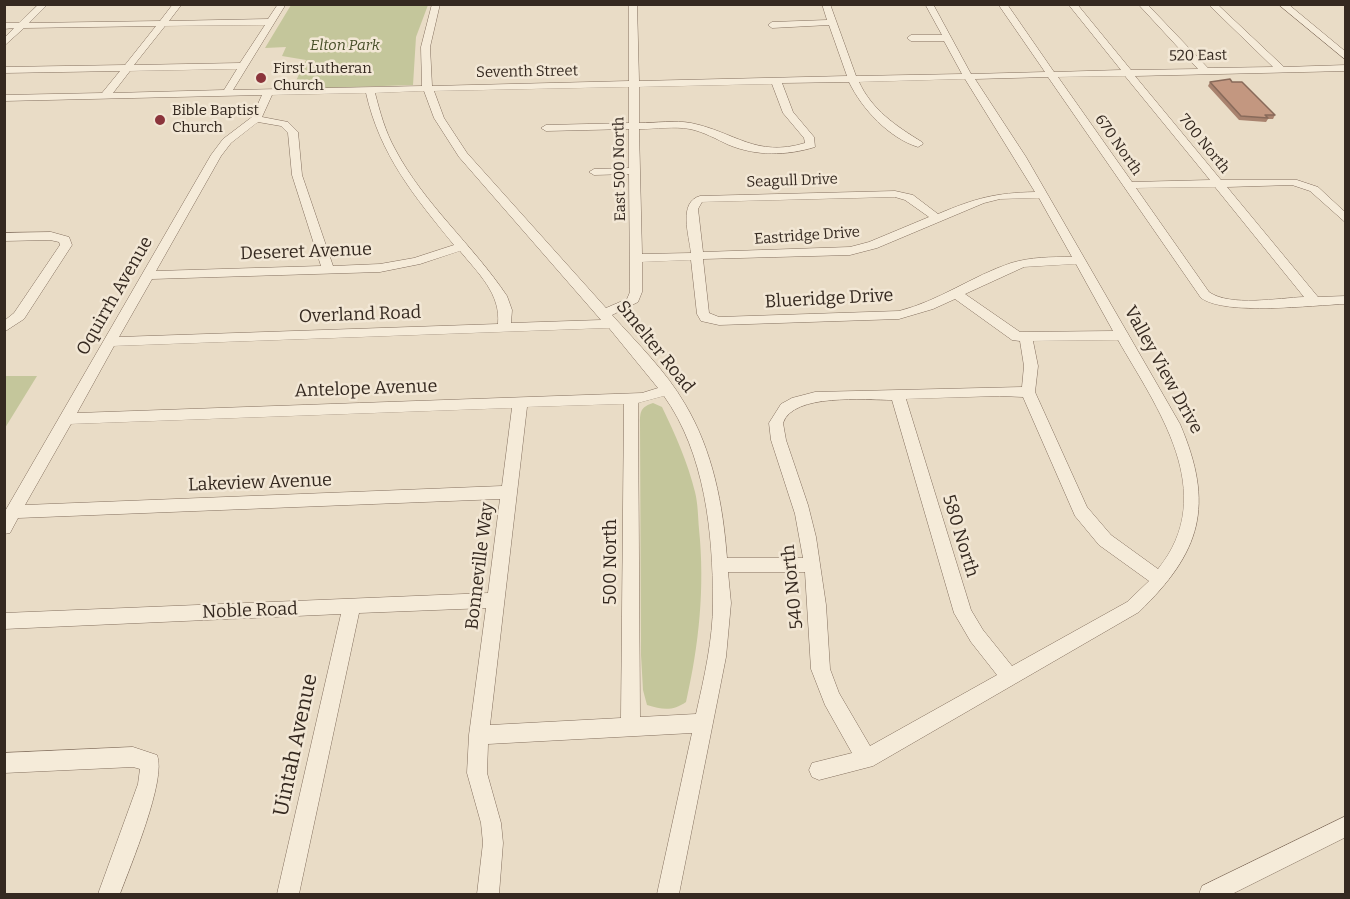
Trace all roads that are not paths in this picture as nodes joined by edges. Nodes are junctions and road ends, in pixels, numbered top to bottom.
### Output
1 (44, 4) edge
2 (178, 4) edge
3 (282, 4) edge
4 (436, 4) edge
5 (633, 4) edge
6 (826, 4) edge
7 (929, 4) edge
8 (1002, 4) edge
9 (1072, 4) edge
10 (1142, 4) edge
11 (1212, 4) edge
12 (1282, 4) edge
13 (271, 22) junction
14 (832, 22) junction
15 (163, 23) junction
16 (772, 25) dead end
17 (4, 26) edge
18 (22, 26) junction
19 (911, 38) dead end
20 (947, 38) junction
21 (4, 43) edge
22 (1346, 57) edge
23 (244, 66) junction
24 (128, 68) junction
25 (1346, 68) edge
26 (1281, 69) junction
27 (4, 70) edge
28 (1205, 71) junction
29 (1128, 73) junction
30 (1051, 75) junction
31 (967, 76) junction
32 (852, 79) junction
33 (777, 81) junction
34 (634, 84) junction
35 (426, 90) junction
36 (369, 91) junction
37 (268, 93) junction
38 (226, 94) junction
39 (105, 96) junction
40 (4, 98) edge
41 (256, 119) junction
42 (634, 125) junction
43 (546, 128) dead end
44 (918, 144) dead end
45 (635, 171) junction
46 (594, 172) dead end
47 (1217, 183) junction
48 (1127, 185) junction
49 (1043, 195) junction
50 (937, 218) junction
51 (1346, 220) edge
52 (4, 237) edge
53 (462, 246) junction
54 (696, 256) junction
55 (636, 258) junction
56 (1080, 260) junction
57 (328, 270) junction
58 (147, 275) junction
59 (955, 293) junction
60 (1346, 300) edge
61 (1314, 301) junction
62 (608, 319) junction
63 (4, 328) edge
64 (504, 328) junction
65 (1123, 335) junction
66 (1026, 338) junction
67 (109, 342) junction
68 (667, 390) junction
69 (1028, 392) junction
70 (897, 394) junction
71 (631, 398) junction
72 (520, 402) junction
73 (65, 419) junction
74 (509, 492) junction
75 (13, 512) junction
76 (4, 528) edge
77 (721, 565) junction
78 (812, 565) junction
79 (1161, 580) junction
80 (496, 600) junction
81 (351, 606) junction
82 (4, 621) edge
83 (1010, 677) junction
84 (704, 723) junction
85 (630, 727) junction
86 (479, 735) junction
87 (866, 759) junction
88 (4, 763) edge
89 (819, 770) dead end
90 (1346, 826) edge
91 (109, 894) edge
92 (288, 894) edge
93 (488, 894) edge
94 (669, 894) edge
95 (1210, 894) edge

1 - 18 street
2 - 15 street
3 - 13 street
4 - 35 street
5 - 34 street, East 500 North
6 - 14 street
7 - 20 street, Valley View Drive
8 - 30 street, 670 North
9 - 29 street, 700 North
10 - 28 street
11 - 26 street
12 - 22 street
13 - 15 street
13 - 23 street
14 - 16 street
14 - 32 street
15 - 18 street
15 - 24 street
17 - 18 street
18 - 21 street
19 - 20 street
20 - 31 street, Valley View Drive
23 - 24 street
23 - 38 street
24 - 27 street
24 - 39 street
25 - 26 street, 520 East
26 - 28 street, 520 East
28 - 29 street, 520 East
29 - 30 street, 520 East
29 - 47 street, 700 North
30 - 31 street, Seventh Street
30 - 48 street, 670 North
31 - 32 street, Seventh Street
31 - 49 street, Valley View Drive
32 - 33 street, Seventh Street
32 - 44 street
33 - 34 street, Seventh Street
33 - 42 street
34 - 35 street, Seventh Street
34 - 42 street, East 500 North
35 - 36 street, Seventh Street
35 - 62 street, Smelter Road
36 - 37 street, Seventh Street
36 - 53 street
37 - 38 street, Seventh Street
37 - 41 street, Oquirrh Avenue
38 - 39 street, Seventh Street
39 - 40 street, Seventh Street
41 - 57 street
41 - 58 street, Oquirrh Avenue
42 - 43 street
42 - 45 street, East 500 North
45 - 46 street
45 - 55 street, East 500 North
47 - 48 street
47 - 51 street
47 - 61 street, 700 North
48 - 61 street, 670 North
49 - 50 street, Eastridge Drive
49 - 56 street, Valley View Drive
50 - 54 street, Eastridge Drive
50 - 54 street, Seagull Drive
52 - 63 street
53 - 57 street, Deseret Avenue
53 - 64 street
54 - 55 street, Eastridge Drive
54 - 59 street, Blueridge Drive
55 - 62 street, East 500 North
56 - 59 street, Blueridge Drive
56 - 65 street, Valley View Drive
57 - 58 street, Deseret Avenue
58 - 67 street, Oquirrh Avenue
59 - 66 street
60 - 61 street
62 - 64 street, Overland Road
62 - 68 street, Smelter Road
64 - 67 street, Overland Road
65 - 66 street
65 - 79 street, Valley View Drive
66 - 69 street
67 - 73 street, Oquirrh Avenue
68 - 71 street, Antelope Avenue
68 - 77 street, Smelter Road
69 - 70 street
69 - 79 street
70 - 78 street, 540 North
70 - 83 street, 580 North
71 - 72 street, Antelope Avenue
71 - 85 street, 500 North
72 - 73 street, Antelope Avenue
72 - 74 street, Bonneville Way
73 - 75 street, Oquirrh Avenue
74 - 75 street, Lakeview Avenue
74 - 80 street, Bonneville Way
75 - 76 street, Oquirrh Avenue
77 - 78 street
77 - 84 street, Smelter Road
78 - 87 street, 540 North
79 - 83 street, Valley View Drive
80 - 81 street, Noble Road
80 - 86 street, Bonneville Way
81 - 82 street, Noble Road
81 - 92 street, Uintah Avenue
83 - 87 street, Valley View Drive
84 - 85 street
84 - 94 street, Smelter Road
85 - 86 street
86 - 93 street, Bonneville Way
87 - 89 street, Valley View Drive
88 - 91 street
90 - 95 street

